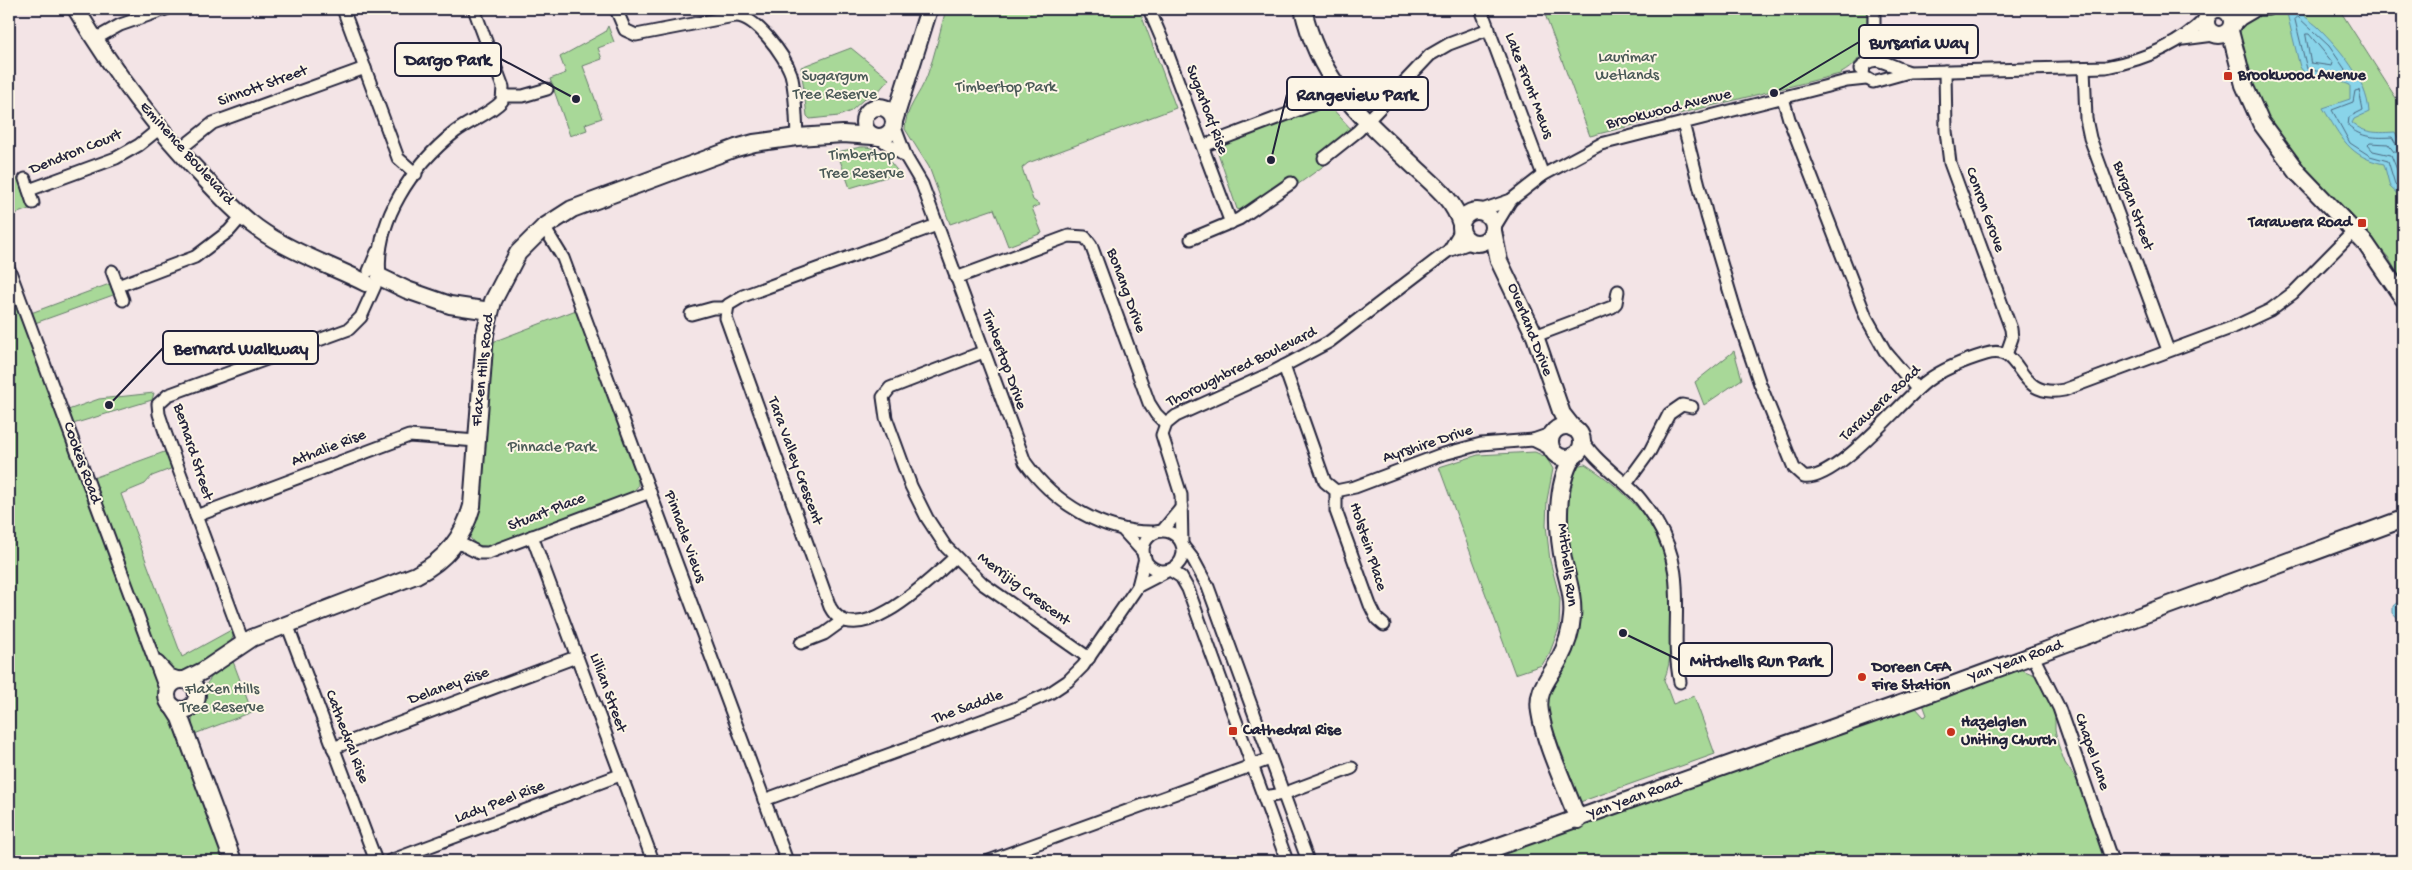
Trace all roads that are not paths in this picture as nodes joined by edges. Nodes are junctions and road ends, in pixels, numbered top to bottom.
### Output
1 (76, 9) edge
2 (166, 9) edge
3 (344, 9) edge
4 (474, 9) edge
5 (616, 9) edge
6 (929, 9) edge
7 (1149, 9) edge
8 (1303, 9) edge
9 (1481, 9) edge
10 (1874, 9) edge
11 (2223, 9) edge
12 (2263, 10) edge
13 (734, 12) edge
14 (2206, 15) edge
15 (1489, 29) junction
16 (2222, 33) junction
17 (95, 39) junction
18 (2183, 39) junction
19 (1872, 62) junction
20 (365, 68) junction
21 (2084, 68) junction
22 (1945, 71) junction
23 (1909, 72) junction
24 (1847, 80) junction
25 (1866, 80) junction
26 (1880, 80) junction
27 (906, 85) junction
28 (547, 89) dead end
29 (1337, 89) junction
30 (503, 96) junction
31 (1783, 98) junction
32 (881, 106) junction
33 (864, 118) junction
34 (1367, 122) junction
35 (894, 123) junction
36 (1683, 123) junction
37 (160, 128) junction
38 (843, 134) junction
39 (876, 136) junction
40 (797, 137) junction
41 (1203, 146) junction
42 (179, 150) junction
43 (906, 157) junction
44 (1324, 158) dead end
45 (416, 174) junction
46 (1544, 175) junction
47 (1291, 183) dead end
48 (1448, 199) junction
49 (1511, 200) junction
50 (33, 203) dead end
51 (1478, 211) junction
52 (242, 216) junction
53 (1231, 223) junction
54 (937, 225) junction
55 (544, 228) junction
56 (1493, 230) junction
57 (2354, 231) junction
58 (1468, 235) junction
59 (1191, 238) dead end
60 (1498, 261) junction
61 (9, 269) edge
62 (112, 272) dead end
63 (956, 278) junction
64 (373, 280) junction
65 (118, 286) junction
66 (1618, 291) dead end
67 (2403, 298) edge
68 (123, 300) dead end
69 (727, 308) junction
70 (691, 314) dead end
71 (489, 315) junction
72 (1535, 336) junction
73 (2168, 350) junction
74 (983, 352) junction
75 (2006, 355) junction
76 (1284, 366) junction
77 (1917, 389) junction
78 (1556, 401) junction
79 (1692, 407) dead end
80 (1166, 424) junction
81 (1576, 432) junction
82 (477, 441) junction
83 (1553, 441) junction
84 (1574, 455) junction
85 (1598, 461) junction
86 (1564, 477) junction
87 (1626, 484) junction
88 (1336, 491) junction
89 (650, 492) junction
90 (1182, 507) junction
91 (196, 516) junction
92 (2403, 519) edge
93 (1122, 529) junction
94 (1160, 531) junction
95 (532, 536) junction
96 (457, 542) junction
97 (1183, 544) junction
98 (1144, 555) junction
99 (955, 557) junction
100 (1168, 570) junction
101 (1138, 586) junction
102 (842, 621) junction
103 (287, 624) junction
104 (1384, 625) dead end
105 (243, 642) junction
106 (801, 643) dead end
107 (2033, 656) junction
108 (154, 657) junction
109 (576, 657) junction
110 (1089, 658) junction
111 (217, 662) junction
112 (185, 680) junction
113 (1680, 682) dead end
114 (170, 700) junction
115 (194, 700) junction
116 (189, 742) junction
117 (332, 748) junction
118 (1270, 759) junction
119 (1252, 765) junction
120 (1352, 768) dead end
121 (620, 775) junction
122 (1283, 794) junction
123 (1264, 797) junction
124 (764, 800) junction
125 (1578, 820) junction
126 (234, 861) edge
127 (376, 861) edge
128 (390, 861) edge
129 (653, 861) edge
130 (787, 861) edge
131 (989, 861) edge
132 (1287, 861) edge
133 (1308, 861) edge
134 (1457, 861) edge
135 (2112, 861) edge

1 - 17 street, Eminence Boulevard
2 - 17 street
3 - 20 street
4 - 30 street
5 - 13 street
6 - 27 street
7 - 41 street, Sugarloaf Rise
8 - 29 street, Overland Drive
9 - 15 street, Lake Front Mews
10 - 19 street
11 - 12 street
11 - 14 street
11 - 16 street
12 - 16 street
13 - 40 street
14 - 16 street
14 - 18 street
15 - 34 street
15 - 46 street, Lake Front Mews
16 - 18 street
16 - 57 street
17 - 37 street, Eminence Boulevard
18 - 21 street
19 - 23 street
19 - 24 street, Brookwood Avenue
19 - 25 street
19 - 26 street
20 - 42 street, Sinnott Street
20 - 45 street
21 - 22 street
21 - 73 street, Burgan Street
22 - 23 street
22 - 75 street, Conron Grove
23 - 26 street
24 - 25 street, Brookwood Avenue
24 - 31 street, Brookwood Avenue
25 - 26 street
27 - 32 street
27 - 35 street
28 - 30 street
29 - 34 street, Overland Drive
29 - 41 street
30 - 45 street
31 - 36 street, Brookwood Avenue
31 - 77 street
32 - 33 street
32 - 35 street
33 - 38 street
33 - 39 street
34 - 44 street
34 - 48 street, Overland Drive
35 - 39 street
35 - 43 street, Timbertop Drive
36 - 46 street, Brookwood Avenue
36 - 77 street, Tarawera Road
37 - 42 street, Eminence Boulevard
37 - 50 street, Dendron Court
38 - 39 street, Flaxen Hills Road
38 - 40 street, Flaxen Hills Road
39 - 43 street, Timbertop Drive
40 - 55 street, Flaxen Hills Road
41 - 53 street, Sugarloaf Rise
42 - 52 street, Eminence Boulevard
43 - 54 street, Timbertop Drive
45 - 64 street
46 - 49 street, Brookwood Avenue
47 - 53 street
48 - 51 street, Overland Drive
48 - 58 street, Overland Drive
49 - 51 street, Brookwood Avenue
49 - 56 street, Brookwood Avenue
51 - 56 street
51 - 58 street
52 - 64 street, Eminence Boulevard
52 - 65 street
53 - 59 street
54 - 63 street, Timbertop Drive
54 - 69 street
55 - 71 street, Flaxen Hills Road
55 - 89 street, Pinnacle Views
56 - 58 street
56 - 60 street, Overland Drive
57 - 67 street
57 - 73 street
58 - 60 street, Overland Drive
58 - 76 street, Thoroughbred Boulevard
60 - 72 street, Overland Drive
61 - 108 street, Cookes Road
62 - 65 street
63 - 74 street, Timbertop Drive
63 - 80 street, Bonang Drive
64 - 71 street, Eminence Boulevard
64 - 91 street, Bernard Street
65 - 68 street
66 - 72 street
69 - 70 street
69 - 102 street, Tara Valley Crescent
71 - 82 street, Flaxen Hills Road
72 - 78 street, Overland Drive
73 - 75 street
74 - 93 street, Timbertop Drive
74 - 99 street, Merrijig Crescent
75 - 77 street, Tarawera Road
76 - 80 street, Thoroughbred Boulevard
76 - 88 street, Holstein Place
78 - 81 street, Overland Drive
78 - 83 street, Overland Drive
79 - 87 street
80 - 90 street, Thoroughbred Boulevard
81 - 83 street
81 - 84 street
81 - 85 street
82 - 91 street, Athalie Rise
82 - 96 street, Flaxen Hills Road
83 - 84 street
83 - 86 street, Mitchells Run
83 - 88 street, Ayrshire Drive
84 - 85 street
84 - 86 street, Mitchells Run
85 - 87 street
86 - 125 street, Mitchells Run
87 - 113 street
88 - 104 street, Holstein Place
89 - 95 street, Stuart Place
89 - 124 street, Pinnacle Views
90 - 94 street
90 - 97 street, Thoroughbred Boulevard
91 - 105 street, Bernard Street
92 - 107 street, Yan Yean Road
93 - 94 street, Timbertop Drive
93 - 98 street, Timbertop Drive
94 - 97 street
94 - 98 street
95 - 96 street, Stuart Place
95 - 109 street, Lillian Street
96 - 103 street, Flaxen Hills Road
97 - 100 street
97 - 118 street
98 - 100 street
98 - 101 street, The Saddle
99 - 102 street
99 - 110 street, Merrijig Crescent
100 - 101 street, The Saddle
100 - 119 street
101 - 110 street, The Saddle
102 - 106 street
103 - 105 street, Flaxen Hills Road
103 - 117 street, Cathedral Rise
105 - 111 street, Flaxen Hills Road
107 - 125 street, Yan Yean Road
107 - 135 street, Chapel Lane
108 - 112 street, Cookes Road
108 - 114 street, Cookes Road
109 - 117 street, Delaney Rise
109 - 121 street, Lillian Street
110 - 124 street, The Saddle
111 - 112 street, Flaxen Hills Road
111 - 115 street, Flaxen Hills Road
112 - 114 street
112 - 115 street
114 - 115 street
114 - 116 street, Cookes Road
115 - 116 street, Cookes Road
116 - 126 street, Cookes Road
117 - 127 street, Cathedral Rise
118 - 119 street
118 - 122 street
119 - 123 street
119 - 131 street
120 - 122 street
121 - 128 street, Lady Peel Rise
121 - 129 street, Lillian Street
122 - 123 street
122 - 133 street
123 - 132 street
124 - 130 street, Pinnacle Views
125 - 134 street, Yan Yean Road

